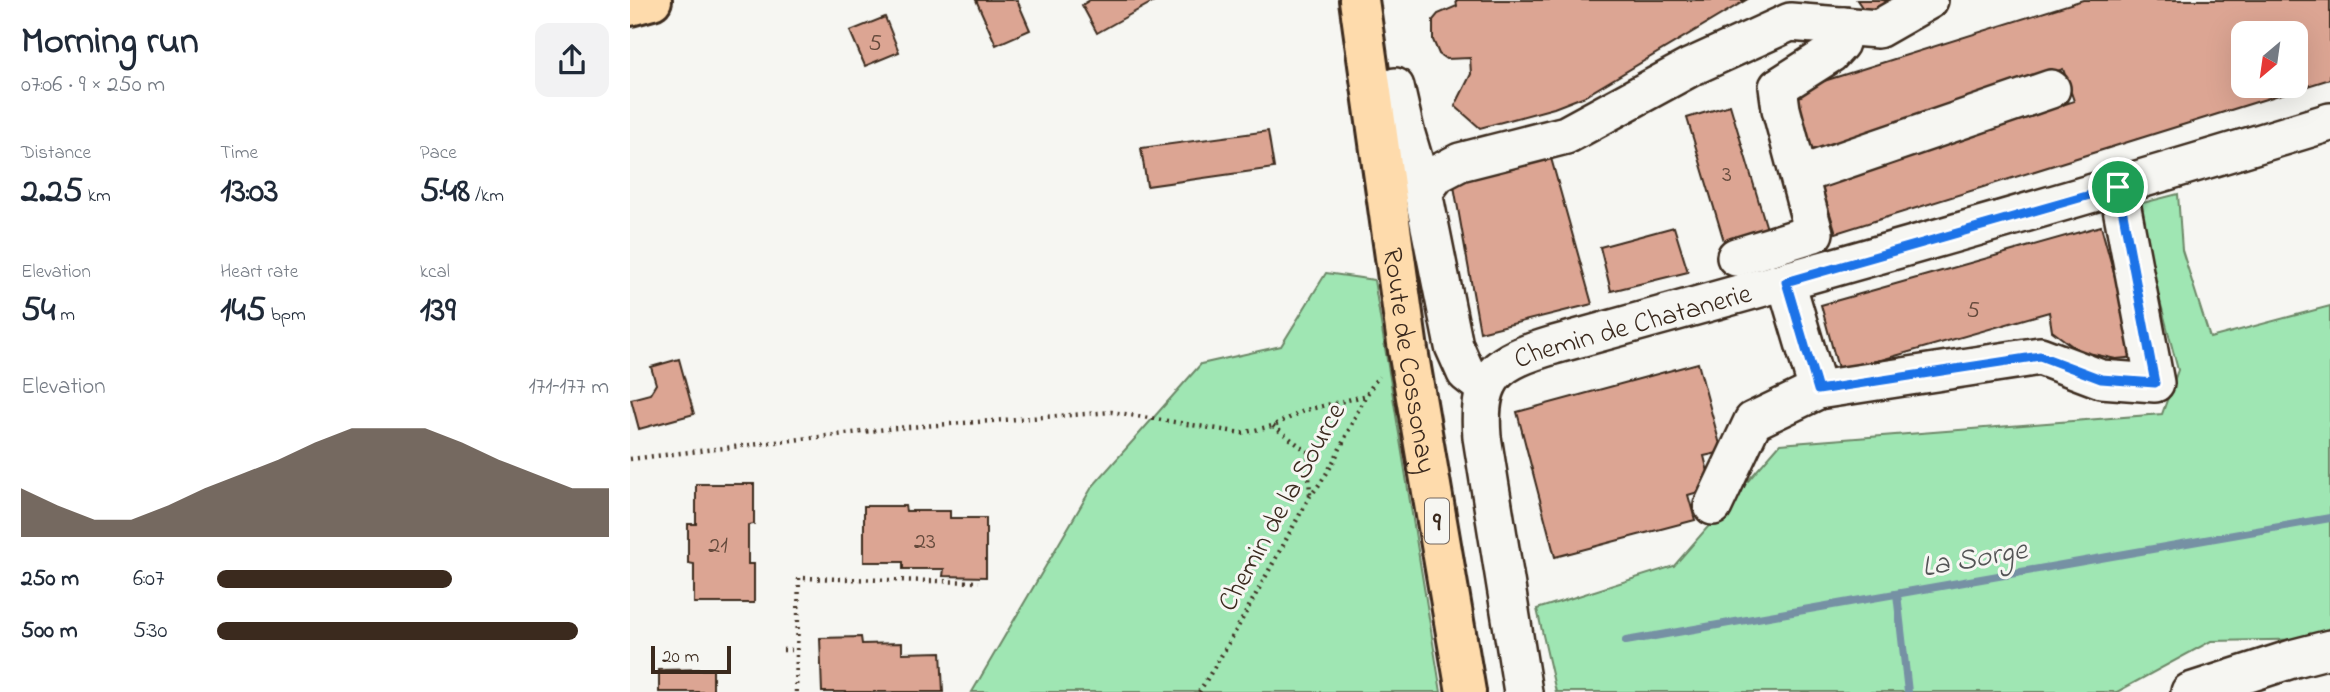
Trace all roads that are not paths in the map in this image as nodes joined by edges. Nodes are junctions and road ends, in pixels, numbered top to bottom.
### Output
1 (652, 0) edge
2 (1351, 0) edge
3 (1359, 0) edge
4 (1929, 0) edge
5 (630, 6) edge
6 (1844, 26) junction
7 (1381, 78) junction
8 (2051, 89) dead end
9 (2330, 122) edge
10 (1800, 175) junction
11 (2118, 187) junction
12 (1423, 192) junction
13 (1736, 257) dead end
14 (1786, 282) junction
15 (1485, 388) junction
16 (1818, 390) junction
17 (1713, 506) dead end
18 (2313, 653) edge
19 (2330, 675) edge
20 (1466, 692) edge
21 (1523, 692) edge
22 (2190, 692) edge

1 - 5 main road
2 - 7 main road, Route de Cossonay / 9
3 - 7 main road, Route de Cossonay / 9
4 - 6 street
6 - 10 street
6 - 12 street
7 - 12 street
7 - 20 main road, Route de Cossonay / 9
8 - 10 street
9 - 11 street, Chemin de Chatanerie
10 - 13 street
11 - 14 street, Chemin de Chatanerie
11 - 16 street
12 - 15 street
14 - 15 street, Chemin de Chatanerie
14 - 16 street
15 - 21 street, Chemin de Chatanerie
16 - 17 street
18 - 19 street
18 - 22 street

